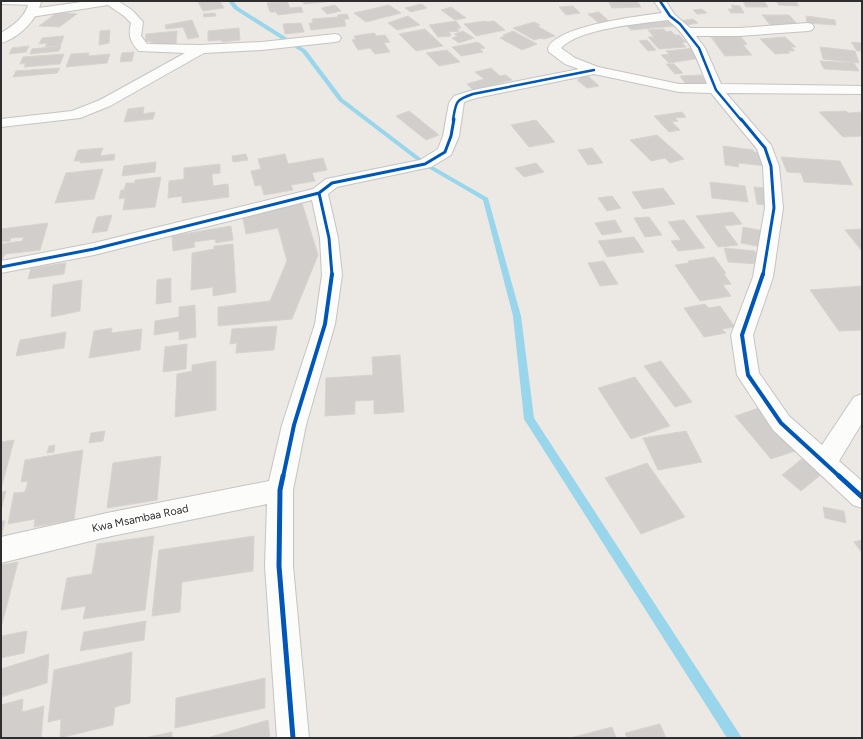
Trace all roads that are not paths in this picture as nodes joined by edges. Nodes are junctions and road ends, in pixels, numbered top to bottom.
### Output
1 (1, 1) edge
2 (111, 1) edge
3 (660, 1) edge
4 (34, 5) edge
5 (670, 16) junction
6 (808, 27) dead end
7 (687, 32) junction
8 (335, 38) dead end
9 (1, 39) edge
10 (200, 49) junction
11 (594, 70) junction
12 (716, 90) junction
13 (862, 90) edge
14 (1, 123) edge
15 (319, 192) junction
16 (1, 267) edge
17 (862, 403) edge
18 (825, 462) junction
19 (280, 490) junction
20 (862, 497) edge
21 (1, 550) edge
22 (293, 738) edge

1 - 4 street
2 - 4 street
2 - 10 street
3 - 5 street
4 - 9 street
5 - 7 street
5 - 11 street
6 - 7 street
7 - 12 street
8 - 10 street
10 - 14 street
11 - 12 street
11 - 15 street
12 - 13 street
12 - 18 street
15 - 16 street
15 - 19 street
17 - 18 street
18 - 20 street
19 - 21 street, Kwa Msambaa Road
19 - 22 street

